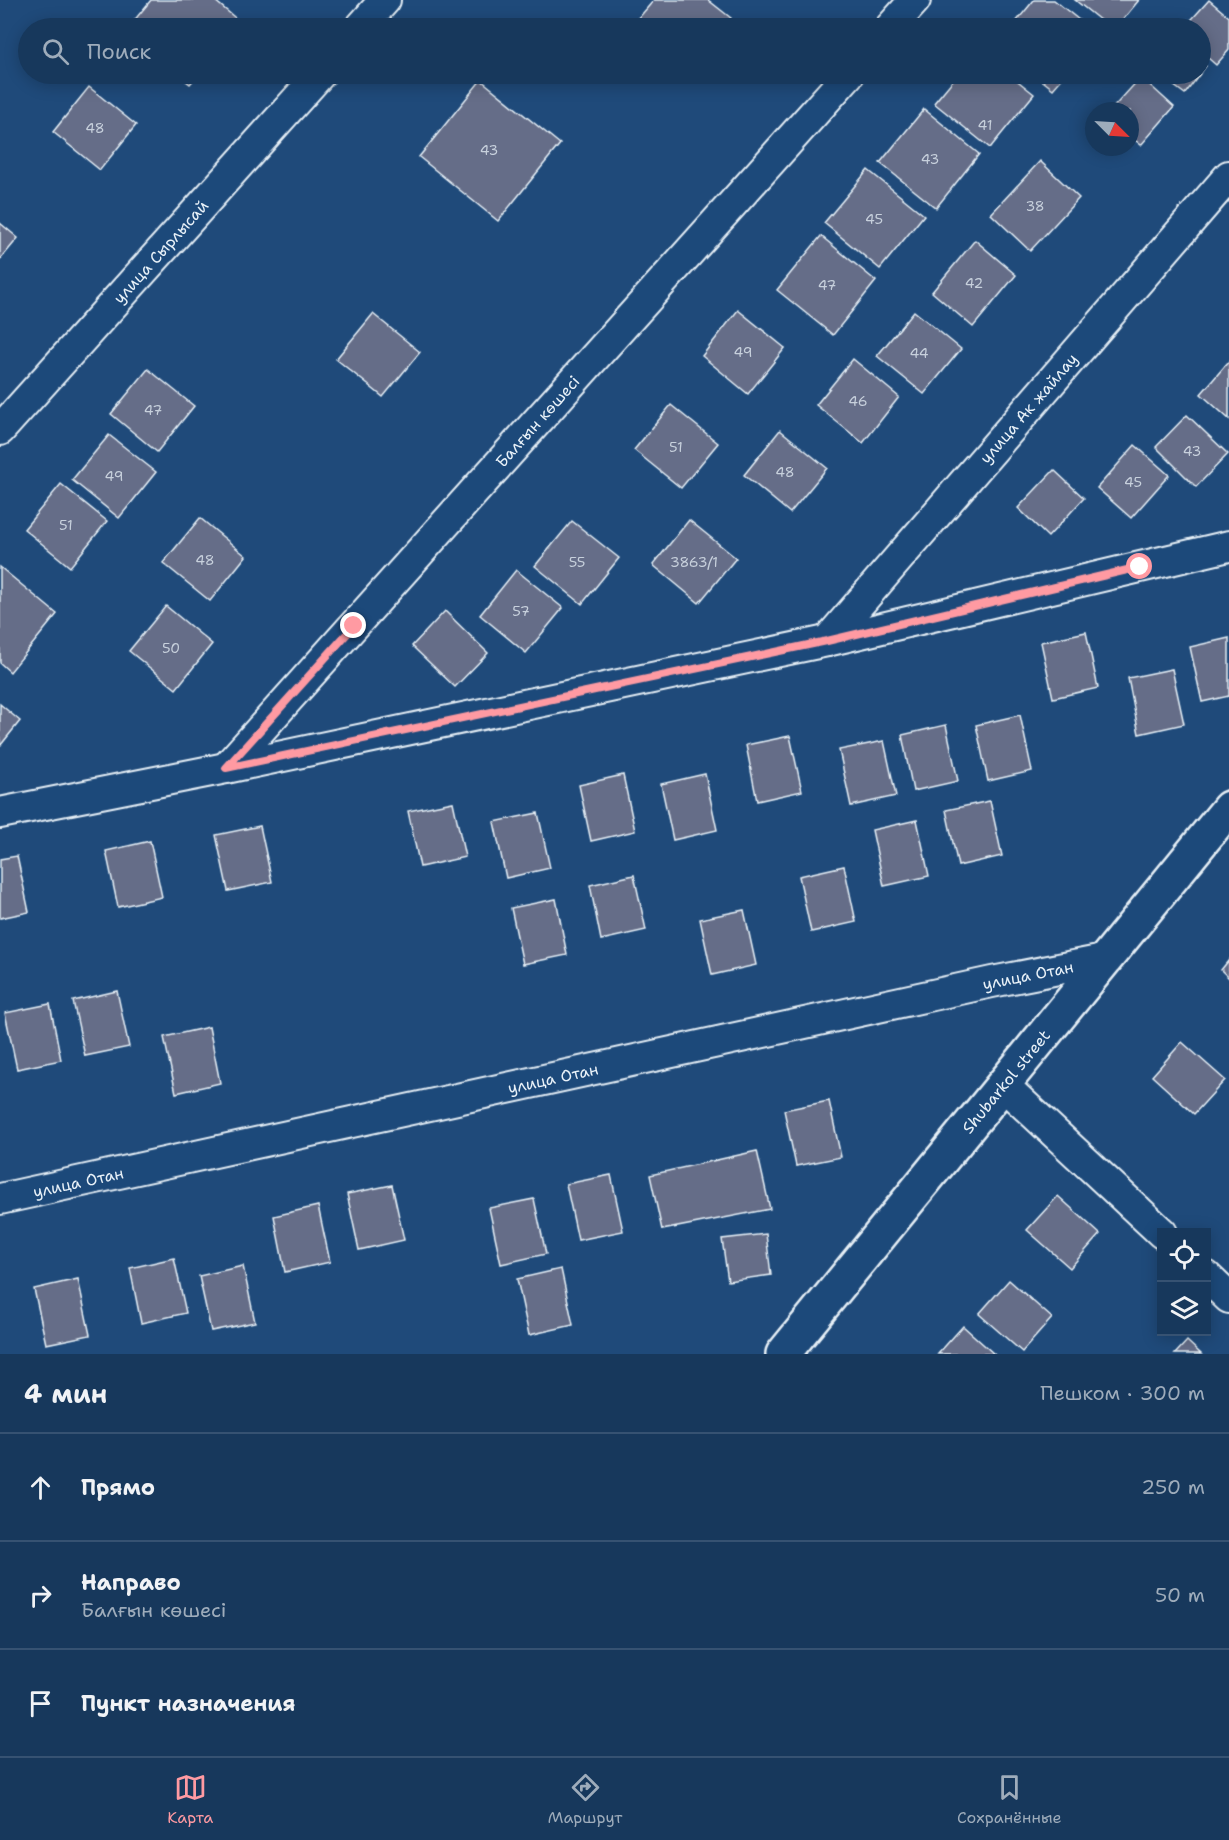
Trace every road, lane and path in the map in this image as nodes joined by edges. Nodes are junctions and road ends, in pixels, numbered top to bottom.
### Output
1 (385, 0) edge
2 (915, 0) edge
3 (369, 18) edge
4 (899, 18) edge
5 (311, 84) edge
6 (840, 84) edge
7 (1229, 176) edge
8 (0, 430) edge
9 (1229, 546) edge
10 (827, 641) junction
11 (226, 768) junction
12 (1229, 808) edge
13 (0, 813) edge
14 (1104, 960) junction
15 (1003, 1085) junction
16 (0, 1199) edge
17 (1157, 1229) edge
18 (1211, 1281) edge
19 (1229, 1298) edge
20 (783, 1354) edge

1 - 3 street
2 - 4 street
5 - 8 street, улица Сырлысай
6 - 11 street, Балғын көшесі
7 - 10 street, улица Ак жайлау
9 - 10 street
10 - 11 street
11 - 13 street
12 - 14 street, Shubarkol street
14 - 15 street, Shubarkol street
14 - 16 street, улица Отан
15 - 17 street
15 - 20 street, Shubarkol street
18 - 19 street

